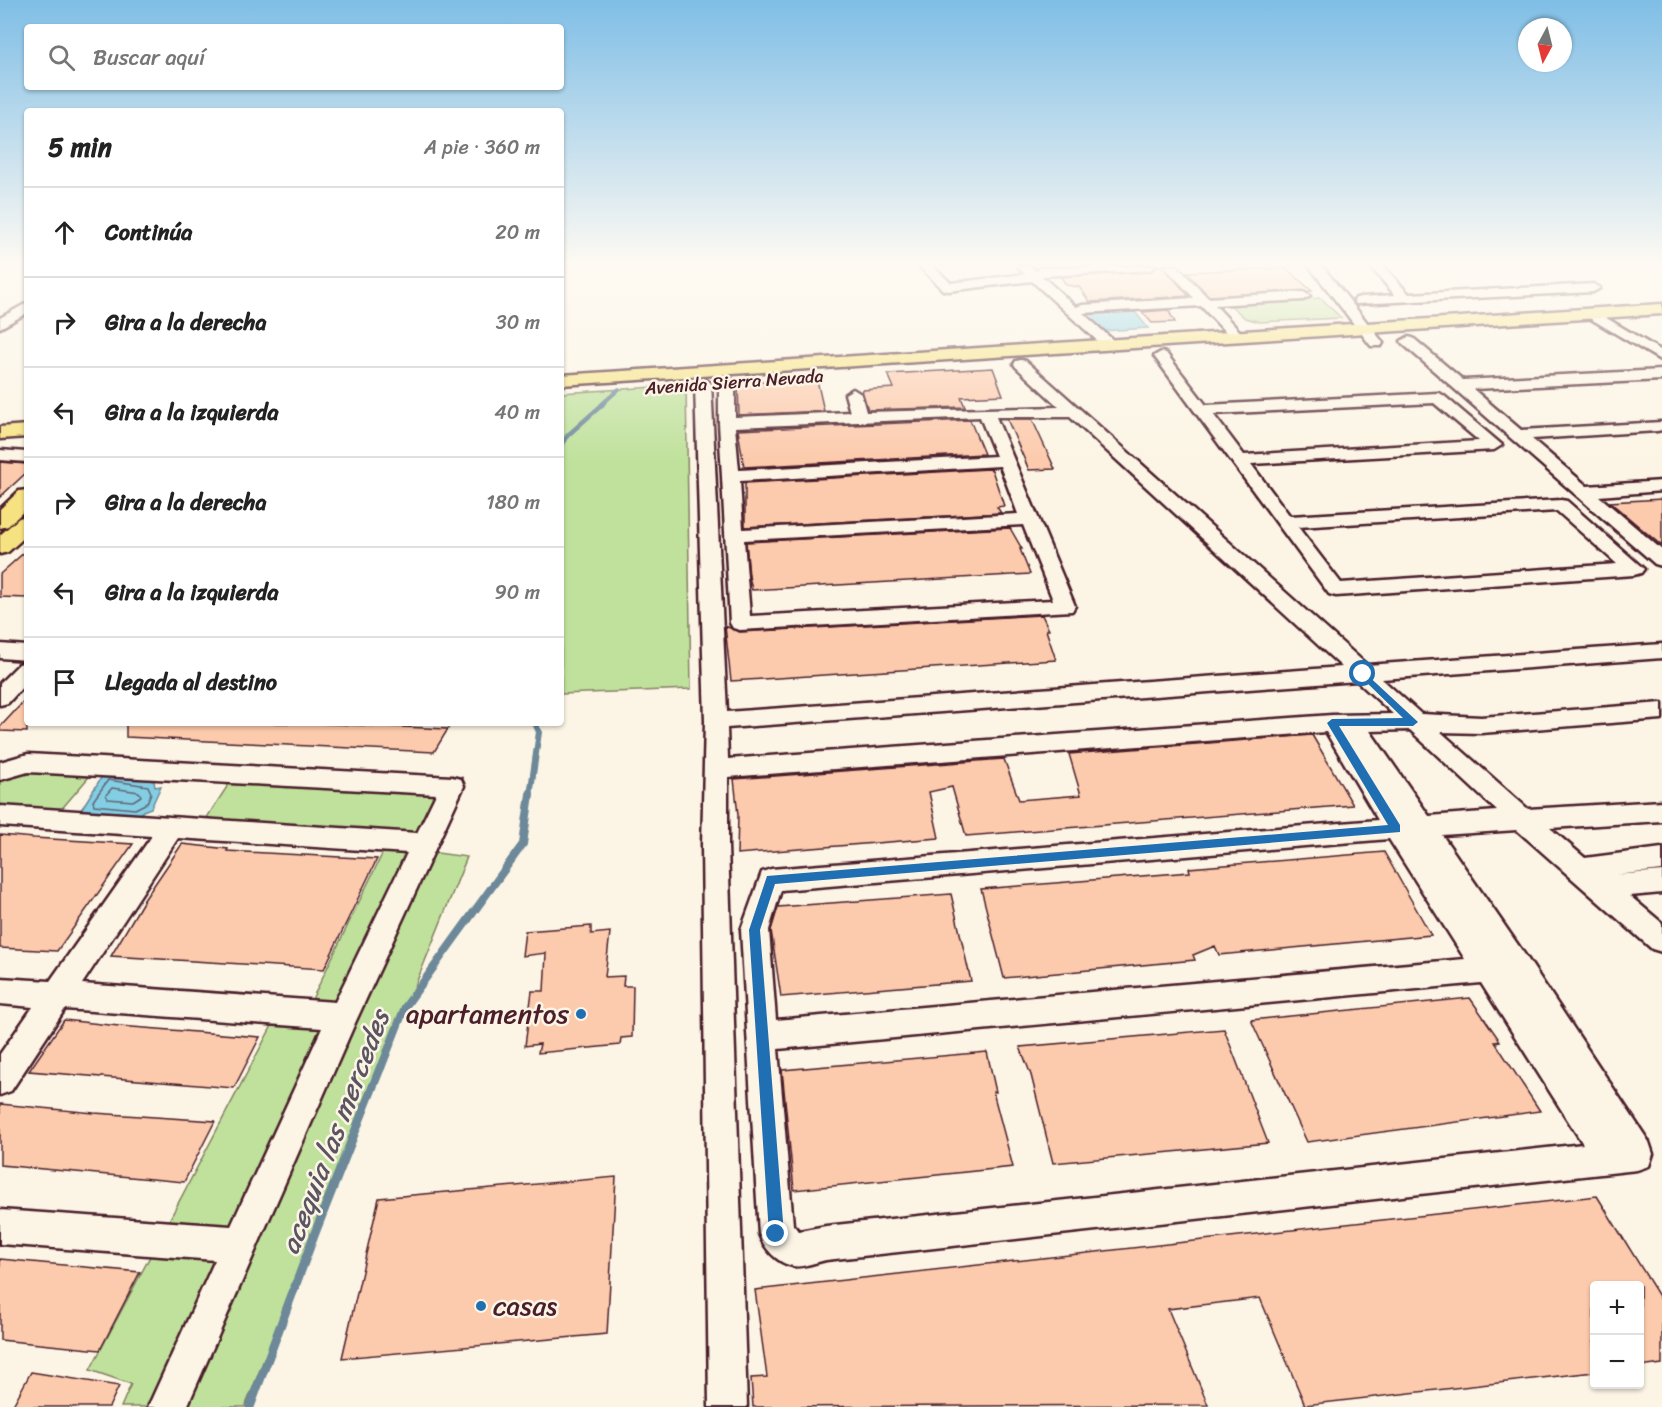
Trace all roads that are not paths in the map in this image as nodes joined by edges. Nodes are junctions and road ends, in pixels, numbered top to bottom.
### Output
1 (1096, 332) edge
2 (1233, 332) edge
3 (1305, 332) edge
4 (1365, 332) edge
5 (1571, 332) edge
6 (1621, 332) edge
7 (1237, 336) junction
8 (1408, 341) junction
9 (1376, 343) junction
10 (1109, 344) junction
11 (1161, 356) junction
12 (1662, 357) edge
13 (1021, 364) junction
14 (1662, 375) edge
15 (564, 380) edge
16 (727, 382) junction
17 (703, 383) junction
18 (1459, 385) junction
19 (564, 393) edge
20 (853, 394) dead end
21 (1202, 410) junction
22 (986, 412) junction
23 (1074, 412) junction
24 (859, 417) junction
25 (24, 418) edge
26 (0, 419) edge
27 (727, 422) junction
28 (1657, 426) dead end
29 (24, 431) edge
30 (0, 432) edge
31 (1517, 435) junction
32 (0, 456) edge
33 (24, 457) edge
34 (1239, 460) junction
35 (1005, 461) junction
36 (732, 477) junction
37 (1662, 486) edge
38 (1582, 492) junction
39 (24, 499) edge
40 (1029, 519) junction
41 (0, 521) edge
42 (1286, 522) junction
43 (24, 526) edge
44 (735, 535) junction
45 (0, 547) edge
46 (1662, 560) edge
47 (0, 651) edge
48 (1662, 651) edge
49 (24, 653) edge
50 (24, 674) edge
51 (1363, 674) junction
52 (12, 692) edge
53 (1662, 711) edge
54 (716, 722) junction
55 (1342, 722) junction
56 (1413, 722) junction
57 (717, 769) junction
58 (0, 771) edge
59 (1662, 811) edge
60 (0, 816) edge
61 (1523, 820) junction
62 (172, 827) junction
63 (1409, 827) junction
64 (424, 844) junction
65 (1662, 859) edge
66 (1582, 869) junction
67 (1662, 882) edge
68 (1604, 888) junction
69 (1662, 940) edge
70 (1517, 968) junction
71 (1487, 970) junction
72 (0, 991) edge
73 (59, 995) junction
74 (343, 1016) junction
75 (762, 1036) junction
76 (0, 1080) edge
77 (1610, 1157) junction
78 (0, 1227) edge
79 (240, 1244) junction
80 (167, 1407) edge
81 (728, 1407) edge

1 - 10 street
2 - 7 street
3 - 7 main road, Avenida Sierra Nevada
4 - 9 street
5 - 8 main road, Avenida Sierra Nevada
6 - 12 street
7 - 10 main road, Avenida Sierra Nevada
8 - 9 main road, Avenida Sierra Nevada
8 - 18 street
9 - 11 main road, Avenida Sierra Nevada
10 - 15 main road, Avenida Sierra Nevada
11 - 13 main road, Avenida Sierra Nevada
11 - 21 street
13 - 16 main road, Avenida Sierra Nevada
13 - 23 street
14 - 18 street
16 - 17 main road, Avenida Sierra Nevada
16 - 27 street
17 - 19 main road, Avenida Sierra Nevada
17 - 54 street
18 - 31 street
20 - 24 street
21 - 34 street
21 - 34 street
22 - 23 street
22 - 24 street
22 - 35 street
23 - 51 street
24 - 27 street
25 - 26 main road
27 - 36 street
28 - 31 street
29 - 30 main road
31 - 38 street
32 - 33 street
34 - 42 street
35 - 36 street
35 - 40 street
36 - 44 street
37 - 38 street
38 - 46 street
39 - 41 main road
40 - 44 street
40 - 44 street
42 - 42 street
43 - 45 main road
47 - 49 street
48 - 51 street
50 - 52 street
51 - 54 street
51 - 56 street
53 - 56 street
54 - 57 street
55 - 56 street
55 - 57 street
55 - 63 street
56 - 61 street
57 - 81 street
58 - 64 street
59 - 61 street
60 - 62 street
61 - 63 street
61 - 66 street
62 - 64 street
62 - 73 street
63 - 70 street
63 - 71 street
63 - 75 street
64 - 74 street
65 - 66 street
66 - 68 street
67 - 68 street
68 - 69 street
70 - 71 street
70 - 77 street
71 - 75 street
71 - 77 street
72 - 73 street
73 - 74 street
73 - 76 street
74 - 79 street
75 - 77 street
78 - 79 street
79 - 80 street

